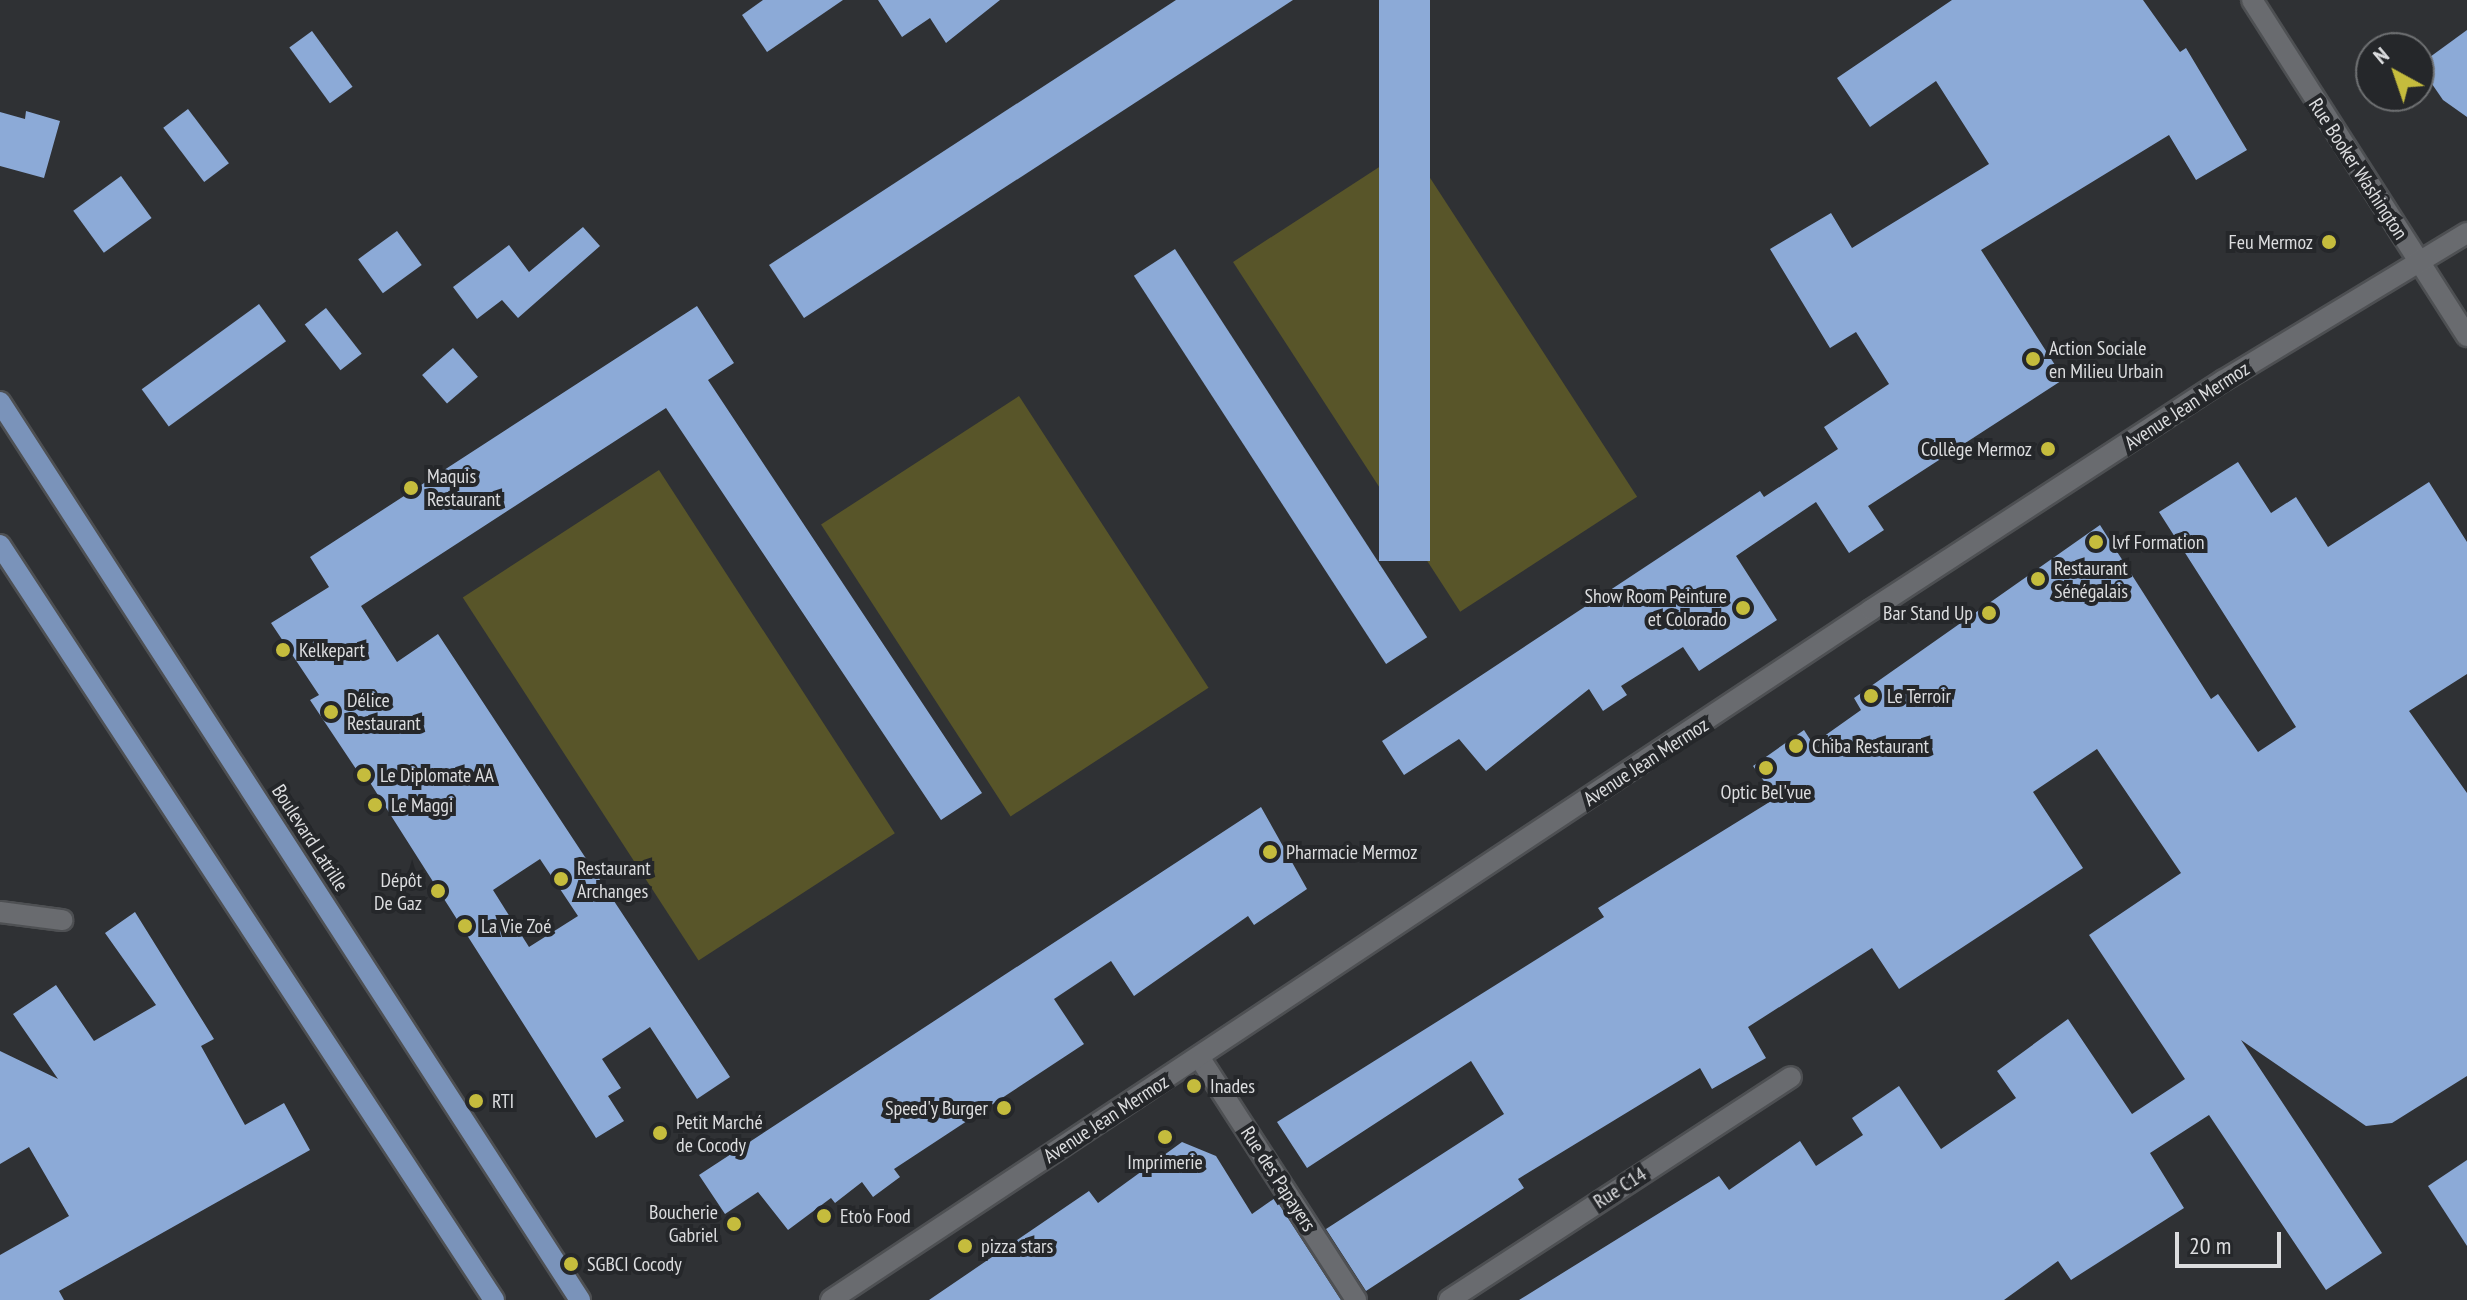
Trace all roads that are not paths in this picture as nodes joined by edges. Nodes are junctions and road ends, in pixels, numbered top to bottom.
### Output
1 (2252, 0) edge
2 (2467, 233) edge
3 (2418, 263) junction
4 (2467, 336) edge
5 (0, 402) edge
6 (0, 545) edge
7 (0, 912) edge
8 (62, 920) dead end
9 (1199, 1057) junction
10 (1791, 1077) dead end
11 (494, 1300) edge
12 (580, 1300) edge
13 (831, 1300) edge
14 (1356, 1300) edge
15 (1449, 1300) edge

1 - 3 street, Rue Booker Washington
2 - 3 street, Avenue Jean Mermoz
3 - 4 street, Rue Booker Washington
3 - 9 street, Avenue Jean Mermoz
5 - 12 main road, Boulevard Latrille
6 - 11 main road
7 - 8 street
9 - 13 street, Avenue Jean Mermoz
9 - 14 street, Rue des Papayers
10 - 15 street, Rue C14

